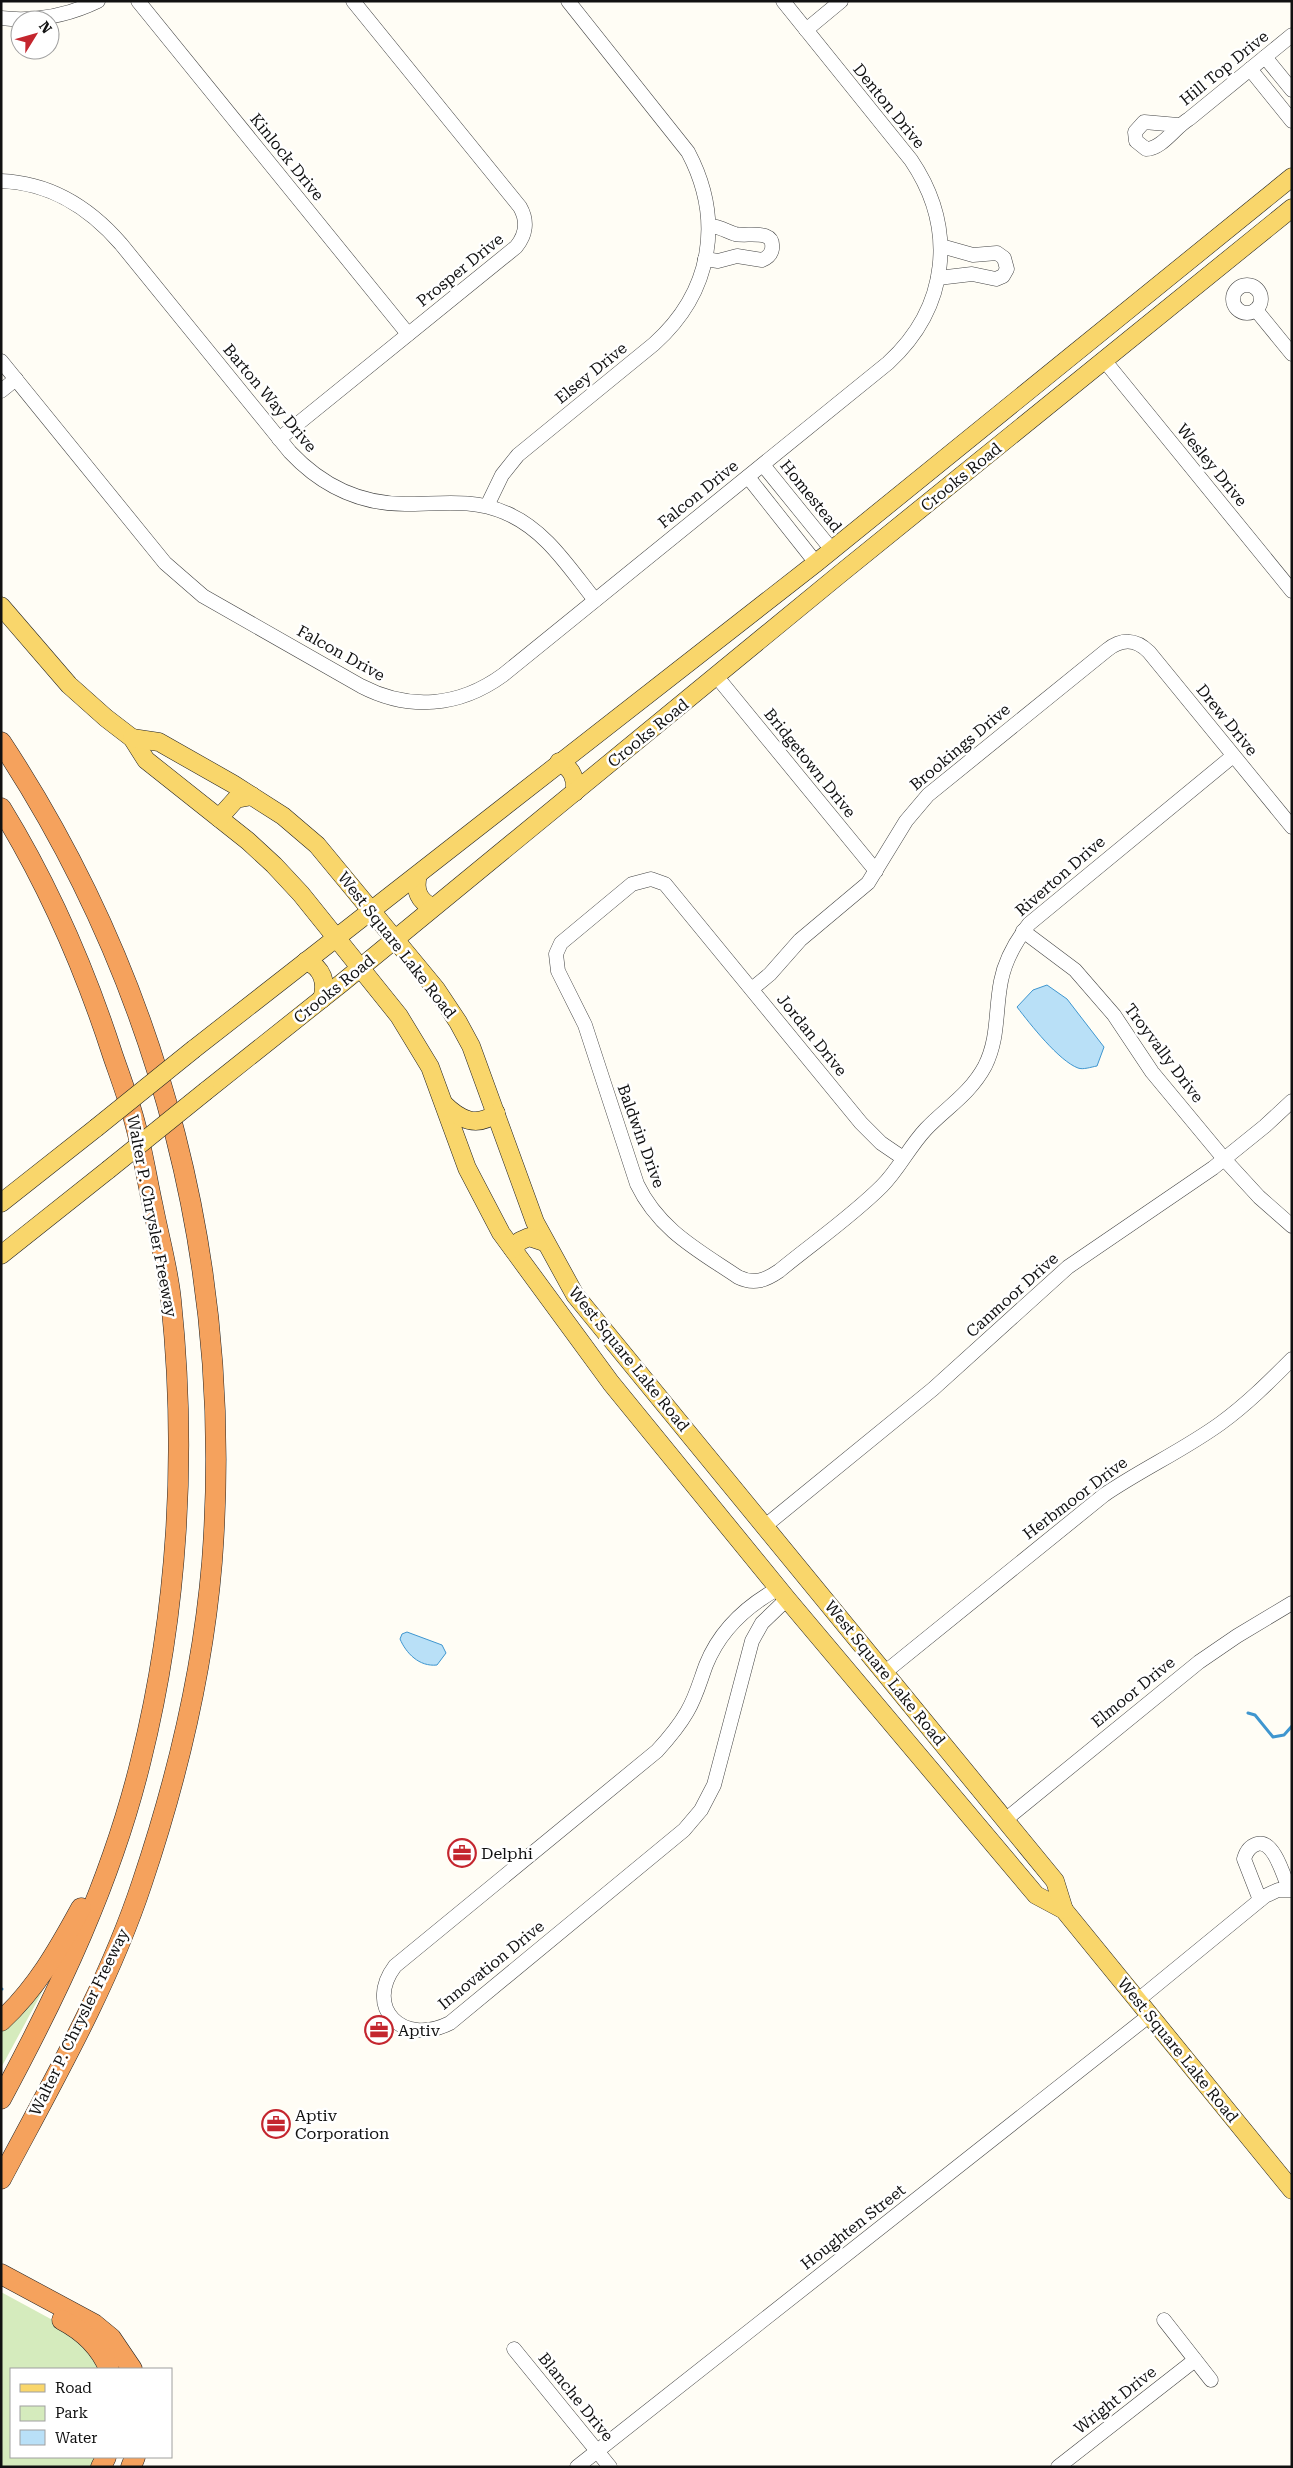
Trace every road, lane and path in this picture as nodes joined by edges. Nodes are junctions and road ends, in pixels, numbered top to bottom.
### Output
1 (98, 1) edge
2 (138, 1) edge
3 (353, 1) edge
4 (568, 1) edge
5 (782, 1) edge
6 (841, 1) edge
7 (1, 18) edge
8 (806, 30) junction
9 (1292, 35) edge
10 (1265, 57) junction
11 (1250, 69) junction
12 (1292, 90) edge
13 (1292, 121) edge
14 (1178, 126) dead end
15 (1292, 176) edge
16 (1, 181) edge
17 (1292, 208) edge
18 (709, 226) junction
19 (941, 246) junction
20 (705, 259) junction
21 (938, 278) junction
22 (1256, 310) dead end
23 (408, 334) junction
24 (1093, 338) junction
25 (1292, 354) edge
26 (1103, 362) junction
27 (2, 363) edge
28 (16, 379) junction
29 (1, 391) edge
30 (279, 439) junction
31 (763, 465) junction
32 (748, 477) junction
33 (487, 506) junction
34 (832, 550) junction
35 (816, 563) junction
36 (840, 574) junction
37 (1292, 591) edge
38 (595, 600) junction
39 (1, 606) edge
40 (1130, 640) joint
41 (702, 653) junction
42 (715, 678) junction
43 (132, 738) junction
44 (1, 742) edge
45 (1233, 756) junction
46 (559, 762) junction
47 (575, 792) junction
48 (252, 796) junction
49 (1, 808) edge
50 (220, 818) junction
51 (1292, 827) edge
52 (876, 871) junction
53 (418, 875) junction
54 (433, 907) junction
55 (372, 911) junction
56 (1023, 931) junction
57 (336, 938) junction
58 (395, 939) junction
59 (556, 954) joint
60 (306, 961) junction
61 (360, 968) junction
62 (752, 989) junction
63 (322, 998) junction
64 (1292, 1101) edge
65 (444, 1104) junction
66 (496, 1112) junction
67 (903, 1158) junction
68 (1224, 1160) junction
69 (1, 1203) edge
70 (1292, 1226) edge
71 (544, 1242) junction
72 (513, 1250) junction
73 (1, 1255) edge
74 (1292, 1359) edge
75 (679, 1422) junction
76 (653, 1434) junction
77 (765, 1526) junction
78 (809, 1581) junction
79 (783, 1593) junction
80 (1292, 1603) edge
81 (884, 1673) junction
82 (1005, 1820) junction
83 (118, 1841) junction
84 (1034, 1855) junction
85 (1011, 1864) junction
86 (1290, 1890) edge
87 (1260, 1900) junction
88 (1064, 1910) junction
89 (1138, 2000) junction
90 (1150, 2015) junction
91 (1, 2021) edge
92 (1, 2099) edge
93 (1, 2179) edge
94 (1292, 2190) edge
95 (1, 2274) edge
96 (1, 2286) edge
97 (1164, 2320) dead end
98 (514, 2349) dead end
99 (1195, 2360) junction
100 (108, 2368) edge
101 (131, 2368) edge
102 (1211, 2380) dead end
103 (597, 2451) junction
104 (577, 2467) edge
105 (610, 2467) edge
106 (1058, 2467) edge

1 - 7 street
2 - 23 street, Kinlock Drive
3 - 23 street, Prosper Drive
4 - 18 street, Elsey Drive
5 - 8 street, Denton Drive
6 - 8 street
8 - 19 street, Denton Drive
9 - 10 street, Hill Top Drive
10 - 11 street, Hill Top Drive
10 - 12 street
11 - 13 street
11 - 14 street, Hill Top Drive
15 - 24 main road, Crooks Road
16 - 30 street, Barton Way Drive
17 - 26 main road, Crooks Road
18 - 20 street, Elsey Drive
18 - 20 street
19 - 21 street, Denton Drive
19 - 21 street
20 - 33 street, Elsey Drive
21 - 31 street, Denton Drive
22 - 25 street
23 - 30 street, Prosper Drive
24 - 26 main road
24 - 34 main road, Crooks Road
26 - 36 main road, Crooks Road
26 - 37 street, Wesley Drive
27 - 28 street, Falcon Drive
28 - 29 street
28 - 38 street, Falcon Drive
30 - 33 street, Barton Way Drive
31 - 32 street, Falcon Drive
31 - 34 street, Homestead
32 - 35 street
32 - 38 street, Falcon Drive
33 - 38 street, Barton Way Drive
34 - 35 main road, Crooks Road
34 - 36 main road
35 - 41 main road, Crooks Road
36 - 42 main road, Crooks Road
39 - 43 main road, West Square Lake Road
40 - 45 street, Drew Drive
40 - 52 street, Brookings Drive
41 - 42 main road
41 - 46 main road, Crooks Road
42 - 47 main road, Crooks Road
42 - 52 street, Bridgetown Drive
43 - 48 main road, West Square Lake Road
43 - 50 main road, West Square Lake Road
44 - 93 highway, Walter P. Chrysler Freeway
45 - 51 street, Drew Drive
45 - 56 street, Riverton Drive
46 - 47 main road
46 - 53 main road, Crooks Road
47 - 54 main road, Crooks Road
48 - 50 main road
48 - 55 main road, West Square Lake Road
49 - 83 highway, Walter P. Chrysler Freeway
50 - 57 main road, West Square Lake Road
52 - 62 street, Brookings Drive
53 - 54 main road
53 - 55 main road, Crooks Road
54 - 58 main road, Crooks Road
55 - 57 main road, Crooks Road
55 - 58 main road, West Square Lake Road
56 - 67 street, Riverton Drive
56 - 68 street, Troyvally Drive
57 - 60 main road, Crooks Road
57 - 61 main road, West Square Lake Road
58 - 61 main road, Crooks Road
58 - 66 main road, West Square Lake Road
59 - 62 street, Jordan Drive
59 - 67 street, Baldwin Drive
60 - 63 main road
60 - 69 main road, Crooks Road, bridge
61 - 63 main road, Crooks Road
61 - 65 main road, West Square Lake Road
62 - 67 street, Jordan Drive
63 - 73 main road, Crooks Road, bridge
64 - 68 street, Canmoor Drive
65 - 66 main road
65 - 72 main road, West Square Lake Road
66 - 71 main road, West Square Lake Road
68 - 70 street, Troyvally Drive
68 - 77 street, Canmoor Drive
71 - 72 main road
71 - 75 main road, West Square Lake Road
72 - 76 main road, West Square Lake Road
74 - 81 street, Herbmoor Drive
75 - 76 main road
75 - 77 main road, West Square Lake Road
76 - 79 main road, West Square Lake Road
77 - 78 main road, West Square Lake Road
78 - 79 main road
78 - 81 main road, West Square Lake Road
79 - 79 street, Innovation Drive
79 - 85 main road, West Square Lake Road
80 - 82 street, Elmoor Drive
81 - 82 main road, West Square Lake Road
82 - 84 main road, West Square Lake Road
83 - 91 highway
83 - 92 highway, Walter P. Chrysler Freeway
84 - 85 main road
84 - 88 main road, West Square Lake Road
85 - 88 main road, West Square Lake Road
86 - 87 street
86 - 87 street
87 - 89 street
88 - 89 main road, West Square Lake Road
89 - 90 main road, West Square Lake Road
90 - 94 main road, West Square Lake Road
90 - 103 street, Houghten Street
95 - 101 highway
96 - 100 highway
97 - 99 street
98 - 103 street, Blanche Drive
99 - 102 street
99 - 106 street, Wright Drive
103 - 104 street, Houghten Street
103 - 105 street, Blanche Drive

